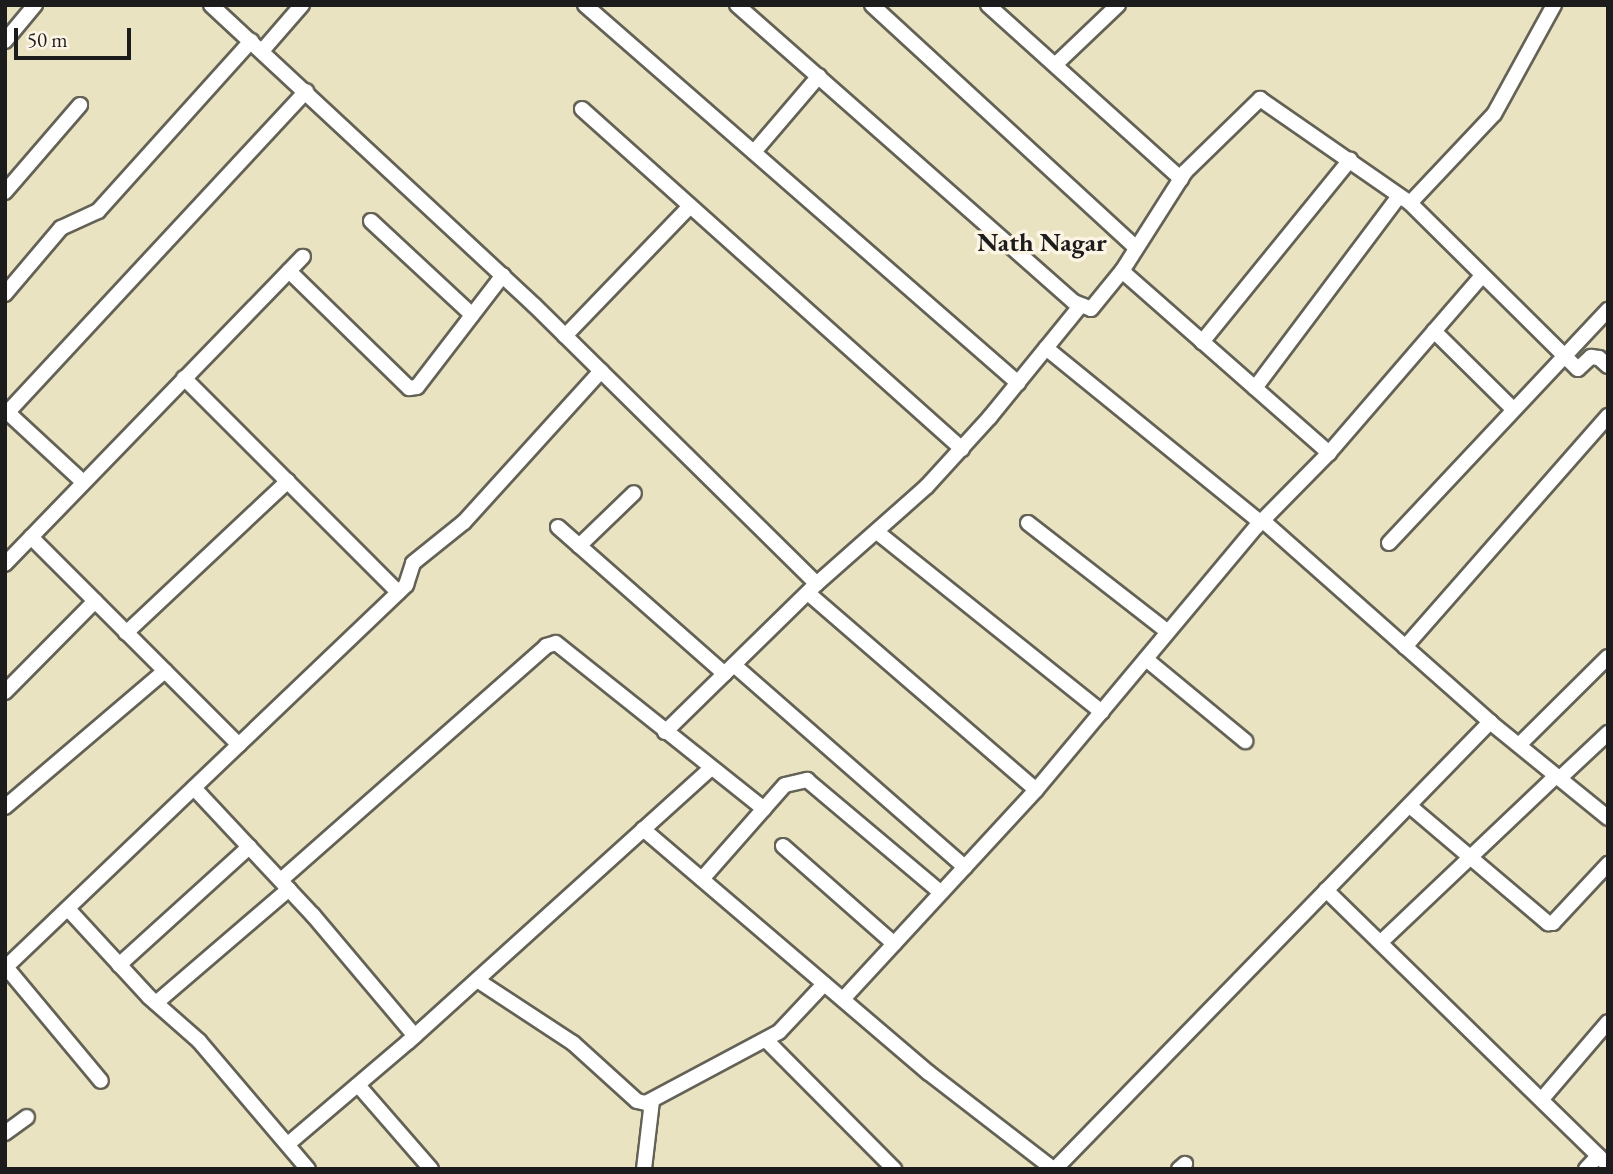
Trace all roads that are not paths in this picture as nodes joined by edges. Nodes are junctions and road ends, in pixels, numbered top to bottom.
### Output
1 (35, 5) edge
2 (211, 5) edge
3 (302, 5) edge
4 (585, 5) edge
5 (737, 5) edge
6 (872, 5) edge
7 (988, 5) edge
8 (1118, 5) edge
9 (1554, 5) edge
10 (5, 41) edge
11 (251, 41) junction
12 (262, 51) junction
13 (1055, 65) junction
14 (819, 76) junction
15 (306, 91) junction
16 (80, 104) dead end
17 (582, 109) dead end
18 (754, 152) junction
19 (1350, 160) junction
20 (1181, 178) junction
21 (5, 192) edge
22 (1405, 200) junction
23 (690, 206) junction
24 (371, 221) dead end
25 (1136, 248) junction
26 (303, 257) dead end
27 (289, 271) junction
28 (1122, 271) junction
29 (503, 275) junction
30 (1480, 278) junction
31 (5, 295) edge
32 (1081, 304) junction
33 (1608, 310) edge
34 (472, 315) junction
35 (1434, 331) junction
36 (565, 336) junction
37 (1202, 342) junction
38 (1046, 348) junction
39 (1565, 357) junction
40 (1608, 366) edge
41 (601, 372) junction
42 (184, 378) junction
43 (1018, 383) junction
44 (1255, 388) junction
45 (1514, 410) junction
46 (7, 411) edge
47 (1608, 416) edge
48 (962, 449) junction
49 (1329, 453) junction
50 (288, 481) junction
51 (83, 482) junction
52 (635, 493) dead end
53 (1261, 521) junction
54 (1028, 523) dead end
55 (558, 527) dead end
56 (877, 532) junction
57 (30, 537) junction
58 (1389, 543) dead end
59 (579, 546) junction
60 (5, 564) edge
61 (812, 588) junction
62 (398, 592) junction
63 (95, 601) junction
64 (1168, 632) junction
65 (127, 633) junction
66 (1405, 647) junction
67 (1608, 657) edge
68 (1146, 659) junction
69 (729, 669) junction
70 (165, 671) junction
71 (5, 692) edge
72 (1102, 712) junction
73 (1490, 722) junction
74 (665, 732) junction
75 (1608, 733) edge
76 (1245, 741) dead end
77 (1518, 744) junction
78 (239, 745) junction
79 (710, 769) junction
80 (1558, 777) junction
81 (194, 788) junction
82 (1036, 790) junction
83 (5, 807) edge
84 (1412, 807) junction
85 (764, 809) junction
86 (1608, 818) edge
87 (643, 829) junction
88 (783, 846) dead end
89 (249, 847) junction
90 (1471, 859) junction
91 (1608, 864) edge
92 (965, 867) junction
93 (702, 879) junction
94 (285, 885) junction
95 (1326, 890) junction
96 (941, 893) junction
97 (69, 910) junction
98 (1381, 942) junction
99 (894, 944) junction
100 (119, 965) junction
101 (6, 967) edge
102 (477, 980) junction
103 (824, 984) junction
104 (843, 999) junction
105 (156, 1003) junction
106 (1608, 1022) edge
107 (415, 1036) junction
108 (765, 1040) junction
109 (101, 1081) dead end
110 (358, 1085) junction
111 (1542, 1099) junction
112 (652, 1101) junction
113 (27, 1117) dead end
114 (5, 1133) edge
115 (288, 1144) junction
116 (1603, 1160) edge
117 (308, 1169) edge
118 (430, 1169) edge
119 (644, 1169) edge
120 (894, 1169) edge
121 (1054, 1169) edge
122 (1586, 1169) edge

1 - 10 street
2 - 11 street
3 - 12 street
4 - 18 street
5 - 14 street
6 - 25 street
7 - 13 street
8 - 13 street
9 - 22 street
11 - 12 street
11 - 31 street
12 - 15 street
13 - 20 street
14 - 18 street
14 - 32 street
15 - 29 street
15 - 46 street
16 - 21 street
17 - 23 street
18 - 43 street
19 - 20 street
19 - 22 street
19 - 37 street
20 - 25 street
22 - 30 street
22 - 44 street
23 - 36 street
23 - 48 street
24 - 34 street
25 - 28 street
26 - 27 street
27 - 34 street
27 - 42 street
28 - 32 street
28 - 37 street
29 - 34 street
29 - 36 street
30 - 35 street
30 - 39 street
32 - 38 street
33 - 39 street
35 - 45 street
35 - 49 street
36 - 41 street
37 - 44 street
38 - 43 street
38 - 53 street
39 - 40 street
39 - 45 street
41 - 61 street
41 - 62 street
42 - 50 street
42 - 51 street
43 - 48 street
44 - 49 street
45 - 58 street
46 - 51 street
47 - 66 street
48 - 56 street
49 - 53 street
50 - 62 street
50 - 65 street
51 - 57 street
52 - 59 street
53 - 64 street
53 - 66 street
54 - 64 street
55 - 59 street
56 - 61 street
56 - 72 street
57 - 60 street
57 - 63 street
59 - 69 street
61 - 69 street
61 - 82 street
62 - 78 street
63 - 65 street
63 - 71 street
64 - 68 street
65 - 70 street
66 - 73 street
67 - 77 street
68 - 72 street
68 - 76 street
69 - 74 street
69 - 92 street
70 - 78 street
70 - 83 street
72 - 82 street
73 - 77 street
73 - 84 street
74 - 79 street
74 - 94 street
75 - 80 street
77 - 80 street
78 - 81 street
79 - 85 street
79 - 87 street
80 - 86 street
80 - 90 street
81 - 89 street
81 - 97 street
82 - 92 street
84 - 90 street
84 - 95 street
85 - 93 street
85 - 96 street
87 - 93 street
87 - 102 street
88 - 99 street
89 - 94 street
89 - 100 street
90 - 91 street
90 - 98 street
92 - 96 street
93 - 103 street
94 - 105 street
94 - 107 street
95 - 98 street
95 - 121 street
96 - 99 street
97 - 100 street
97 - 101 street
98 - 111 street
99 - 104 street
100 - 105 street
101 - 109 street
102 - 107 street
102 - 112 street
103 - 104 street
103 - 108 street
104 - 121 street
105 - 115 street
106 - 111 street
107 - 110 street
108 - 112 street
108 - 120 street
110 - 115 street
110 - 118 street
111 - 116 street
112 - 119 street
113 - 114 street
115 - 117 street
116 - 122 street

